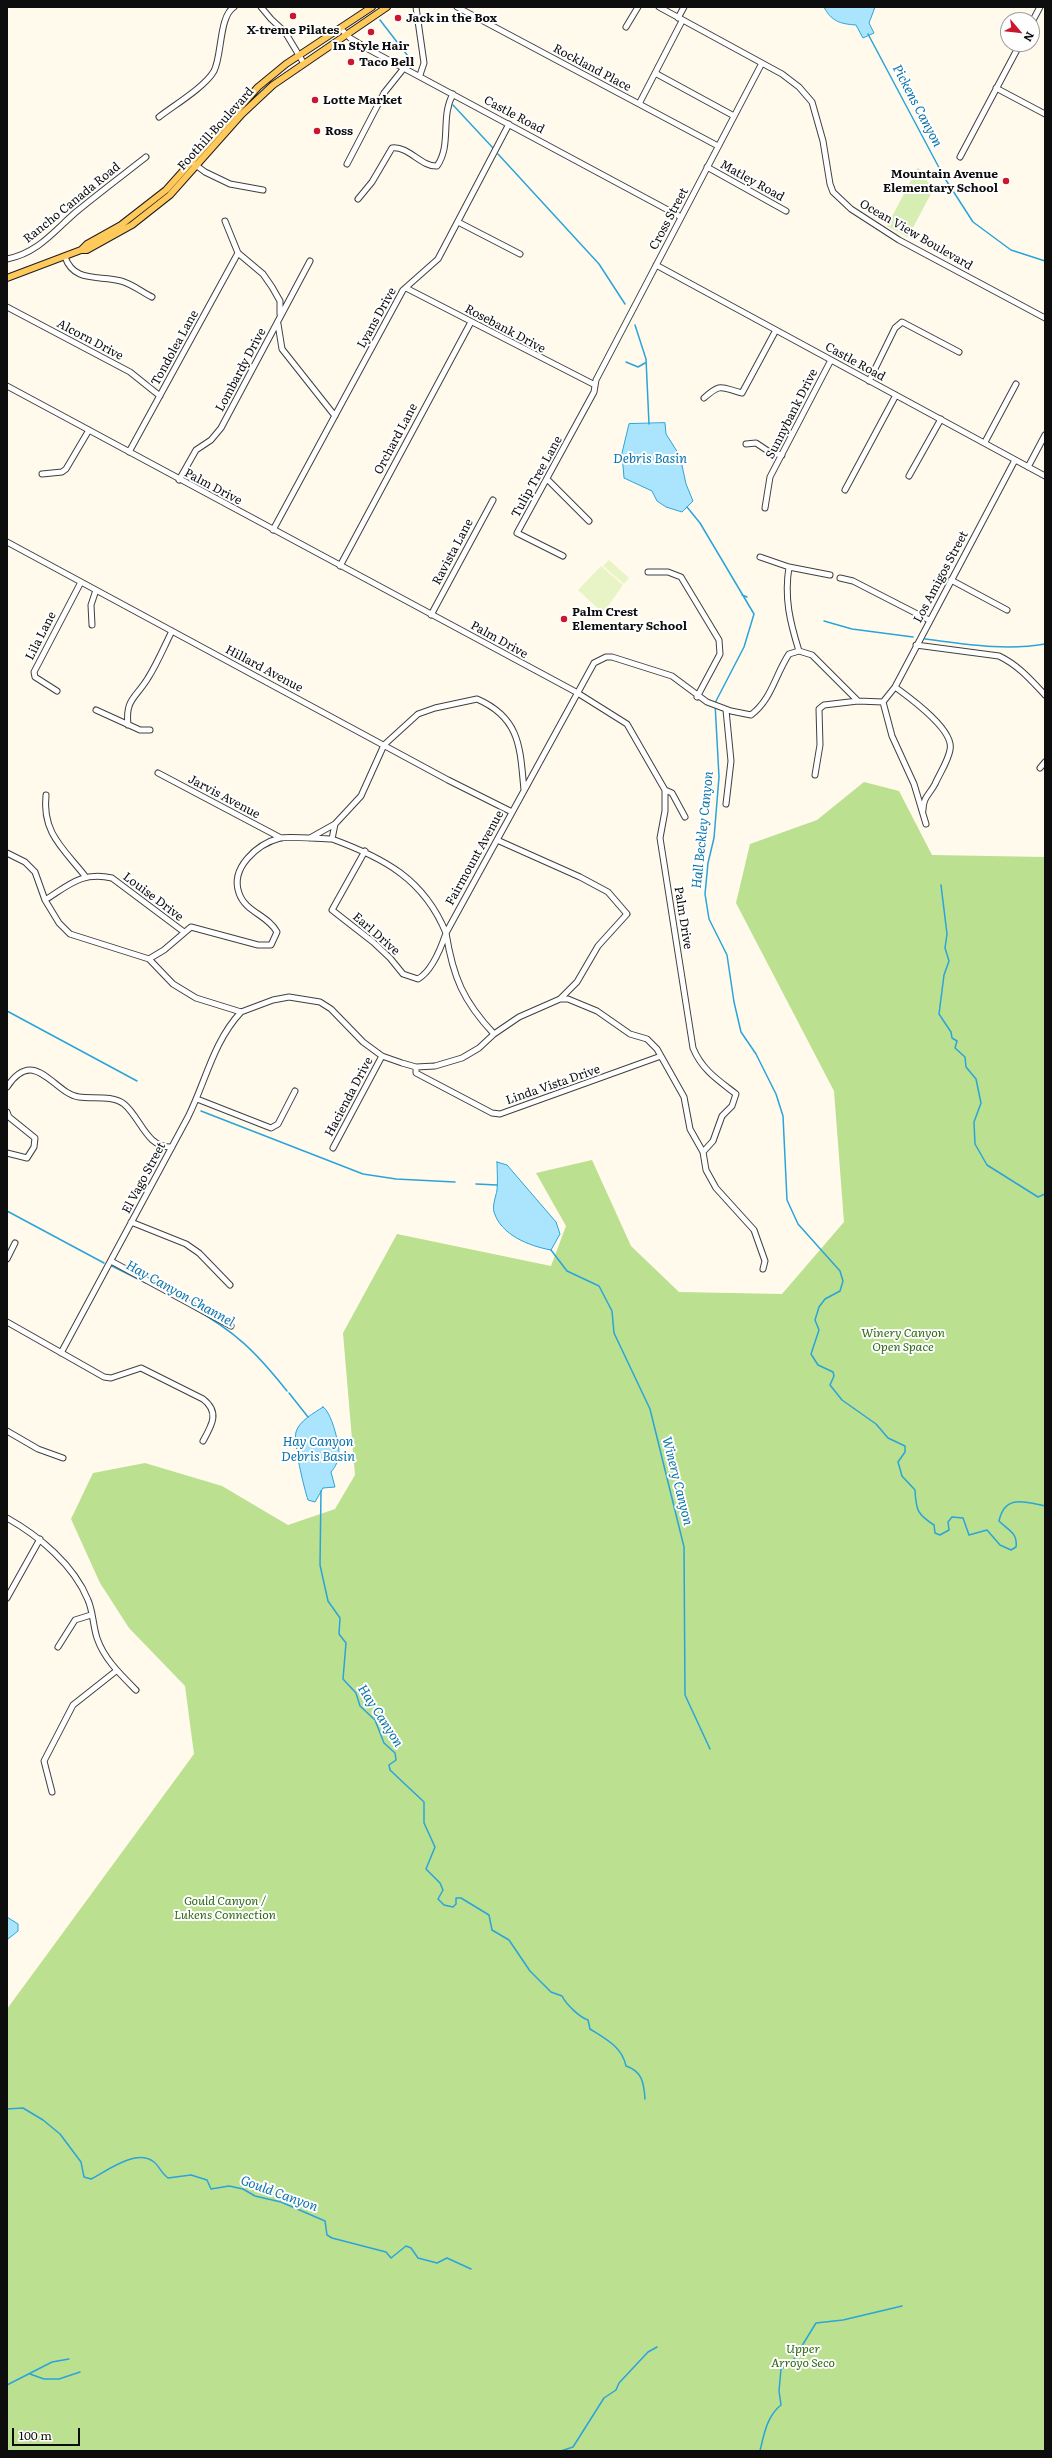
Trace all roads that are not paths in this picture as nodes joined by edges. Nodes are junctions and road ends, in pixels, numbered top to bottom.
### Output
1 (234, 7) edge
2 (262, 7) edge
3 (372, 7) edge
4 (387, 7) edge
5 (416, 7) edge
6 (457, 7) edge
7 (638, 7) edge
8 (659, 7) edge
9 (684, 7) edge
10 (680, 19) junction
11 (626, 27) dead end
12 (340, 28) junction
13 (345, 34) junction
14 (1016, 52) edge
15 (299, 55) junction
16 (303, 62) junction
17 (762, 63) junction
18 (404, 68) junction
19 (655, 73) junction
20 (420, 75) junction
21 (996, 88) junction
22 (453, 94) junction
23 (639, 104) junction
24 (1045, 114) edge
25 (734, 116) junction
26 (159, 117) dead end
27 (509, 124) junction
28 (226, 127) junction
29 (718, 146) junction
30 (146, 157) dead end
31 (960, 157) dead end
32 (194, 164) junction
33 (347, 164) dead end
34 (707, 167) junction
35 (263, 190) dead end
36 (358, 199) dead end
37 (786, 212) dead end
38 (681, 217) junction
39 (224, 221) dead end
40 (458, 222) junction
41 (238, 253) junction
42 (520, 254) dead end
43 (65, 257) junction
44 (7, 259) edge
45 (310, 261) dead end
46 (656, 265) junction
47 (7, 278) edge
48 (406, 288) junction
49 (152, 297) dead end
50 (7, 307) edge
51 (1045, 318) edge
52 (279, 321) junction
53 (471, 322) junction
54 (776, 330) junction
55 (959, 352) dead end
56 (831, 360) junction
57 (868, 380) junction
58 (1016, 384) dead end
59 (595, 385) junction
60 (7, 386) edge
61 (896, 395) junction
62 (160, 396) junction
63 (704, 398) dead end
64 (335, 416) junction
65 (941, 419) junction
66 (89, 430) junction
67 (1045, 435) edge
68 (984, 442) junction
69 (746, 444) dead end
70 (130, 452) junction
71 (782, 455) junction
72 (1014, 460) junction
73 (1028, 467) junction
74 (42, 474) dead end
75 (909, 476) dead end
76 (1045, 476) edge
77 (179, 480) junction
78 (548, 480) junction
79 (846, 490) dead end
80 (492, 500) dead end
81 (765, 508) dead end
82 (589, 522) dead end
83 (274, 530) junction
84 (7, 542) edge
85 (564, 556) dead end
86 (760, 557) dead end
87 (340, 566) junction
88 (789, 567) junction
89 (648, 572) dead end
90 (830, 576) dead end
91 (840, 578) dead end
92 (951, 580) junction
93 (81, 582) junction
94 (96, 590) junction
95 (1007, 610) dead end
96 (431, 615) junction
97 (929, 620) junction
98 (92, 626) dead end
99 (172, 631) junction
100 (916, 645) junction
101 (799, 651) junction
102 (895, 688) junction
103 (57, 691) dead end
104 (576, 692) junction
105 (1045, 695) edge
106 (697, 697) junction
107 (858, 701) junction
108 (882, 702) junction
109 (96, 710) dead end
110 (726, 710) junction
111 (128, 725) junction
112 (150, 730) dead end
113 (384, 745) junction
114 (1045, 762) edge
115 (1040, 768) dead end
116 (158, 773) dead end
117 (815, 775) dead end
118 (665, 790) junction
119 (524, 791) junction
120 (46, 795) dead end
121 (726, 804) dead end
122 (923, 810) junction
123 (512, 812) junction
124 (685, 817) dead end
125 (335, 824) junction
126 (926, 824) dead end
127 (281, 838) junction
128 (332, 838) junction
129 (307, 839) junction
130 (497, 840) junction
131 (365, 851) junction
132 (7, 853) edge
133 (85, 876) junction
134 (45, 900) junction
135 (184, 932) junction
136 (446, 933) junction
137 (149, 959) junction
138 (560, 999) junction
139 (241, 1012) junction
140 (494, 1034) junction
141 (382, 1056) junction
142 (661, 1056) junction
143 (416, 1066) junction
144 (7, 1087) edge
145 (295, 1091) dead end
146 (197, 1099) junction
147 (7, 1112) edge
148 (172, 1147) junction
149 (333, 1148) dead end
150 (703, 1152) junction
151 (7, 1153) edge
152 (131, 1222) junction
153 (15, 1243) dead end
154 (7, 1259) edge
155 (111, 1261) junction
156 (763, 1269) dead end
157 (230, 1285) dead end
158 (7, 1322) edge
159 (230, 1326) dead end
160 (61, 1353) junction
161 (7, 1431) edge
162 (203, 1441) dead end
163 (63, 1458) dead end
164 (7, 1518) edge
165 (40, 1539) junction
166 (7, 1598) edge
167 (91, 1615) junction
168 (58, 1647) dead end
169 (116, 1671) junction
170 (136, 1690) dead end
171 (52, 1792) dead end

1 - 26 street
2 - 15 street
3 - 12 main road, Foothill Boulevard
4 - 13 main road, Foothill Boulevard
5 - 20 street
6 - 23 street, Rockland Place
7 - 11 street
8 - 10 street, Ocean View Boulevard
9 - 10 street
10 - 17 street, Ocean View Boulevard
10 - 19 street
12 - 13 street, Castle Road
12 - 15 main road, Foothill Boulevard
13 - 16 main road, Foothill Boulevard
13 - 18 street, Castle Road
14 - 21 street
15 - 16 street
15 - 28 main road, Foothill Boulevard
16 - 28 main road, Foothill Boulevard
17 - 25 street, Cross Street
17 - 51 street, Ocean View Boulevard
18 - 20 street, Castle Road
18 - 33 street
19 - 23 street
19 - 25 street
20 - 22 street, Castle Road
21 - 24 street
21 - 31 street
22 - 27 street, Castle Road
22 - 36 street
23 - 29 street, Rockland Place
25 - 29 street, Cross Street
27 - 38 street, Castle Road
27 - 40 street, Lyans Drive
28 - 32 main road, Foothill Boulevard
29 - 34 street, Cross Street
30 - 44 street, Rancho Canada Road
32 - 35 street
32 - 43 main road, Foothill Boulevard
34 - 37 street, Matley Road
34 - 38 street, Cross Street
38 - 46 street, Cross Street
39 - 41 street
40 - 42 street
40 - 48 street, Lyans Drive
41 - 52 street
41 - 62 street, Tondolea Lane
43 - 47 main road, Foothill Boulevard
43 - 49 street
45 - 52 street, Lombardy Drive
46 - 54 street, Castle Road
46 - 59 street, Cross Street
48 - 53 street, Rosebank Drive
48 - 64 street, Lyans Drive
50 - 62 street, Alcorn Drive
52 - 64 street
52 - 77 street, Lombardy Drive
53 - 59 street, Rosebank Drive
53 - 87 street, Orchard Lane
54 - 56 street, Castle Road
54 - 63 street
55 - 57 street
56 - 57 street, Castle Road
56 - 71 street, Sunnybank Drive
57 - 61 street, Castle Road
58 - 68 street
59 - 78 street, Tulip Tree Lane
60 - 66 street, Palm Drive
61 - 65 street, Castle Road
61 - 79 street
62 - 70 street, Tondolea Lane
64 - 83 street, Lyans Drive
65 - 68 street, Castle Road
65 - 75 street
66 - 70 street, Palm Drive
66 - 74 street
67 - 73 street
68 - 72 street, Castle Road
69 - 71 street
70 - 77 street, Palm Drive
71 - 81 street, Sunnybank Drive
72 - 73 street, Castle Road
72 - 92 street, Los Amigos Street
73 - 76 street, Castle Road
77 - 83 street, Palm Drive
78 - 82 street
78 - 85 street, Tulip Tree Lane
80 - 96 street, Ravista Lane
83 - 87 street, Palm Drive
84 - 93 street, Hillard Avenue
86 - 88 street
87 - 96 street, Palm Drive
88 - 90 street
88 - 101 street
89 - 106 street
91 - 97 street
92 - 95 street
92 - 97 street, Los Amigos Street
93 - 94 street, Hillard Avenue
93 - 103 street, Lila Lane
94 - 98 street
94 - 99 street, Hillard Avenue
96 - 104 street, Palm Drive
97 - 100 street, Los Amigos Street
99 - 111 street
99 - 113 street, Hillard Avenue
100 - 102 street, Los Amigos Street
100 - 105 street
101 - 107 street
101 - 110 street, Fairmount Avenue
102 - 108 street, Los Amigos Street
102 - 122 street
104 - 106 street, Fairmount Avenue
104 - 118 street, Palm Drive
104 - 119 street, Fairmount Avenue
106 - 110 street, Fairmount Avenue
107 - 108 street
107 - 117 street
108 - 122 street
109 - 111 street
110 - 121 street
111 - 112 street
113 - 119 street
113 - 123 street, Hillard Avenue
113 - 125 street
114 - 115 street
116 - 127 street, Jarvis Avenue
118 - 124 street
118 - 150 street, Palm Drive
119 - 123 street, Fairmount Avenue
120 - 133 street
122 - 126 street
123 - 130 street, Fairmount Avenue
125 - 128 street
125 - 129 street
127 - 129 street
127 - 135 street
128 - 129 street
128 - 131 street
130 - 136 street, Fairmount Avenue
130 - 138 street
131 - 136 street
131 - 136 street, Earl Drive
132 - 134 street
133 - 134 street
133 - 135 street, Louise Drive
134 - 137 street
135 - 137 street
136 - 140 street
137 - 139 street
138 - 140 street
138 - 142 street
139 - 141 street
139 - 146 street, El Vago Street
140 - 143 street
141 - 143 street
141 - 149 street, Hacienda Drive
142 - 143 street, Linda Vista Drive
142 - 150 street
144 - 148 street
145 - 146 street
146 - 148 street, El Vago Street
147 - 151 street
148 - 152 street, El Vago Street
150 - 156 street
152 - 155 street, El Vago Street
152 - 157 street
153 - 154 street
155 - 159 street
155 - 160 street, El Vago Street
158 - 160 street
160 - 162 street
161 - 163 street
164 - 165 street
165 - 166 street
165 - 167 street
167 - 168 street
167 - 169 street
169 - 170 street
169 - 171 street

